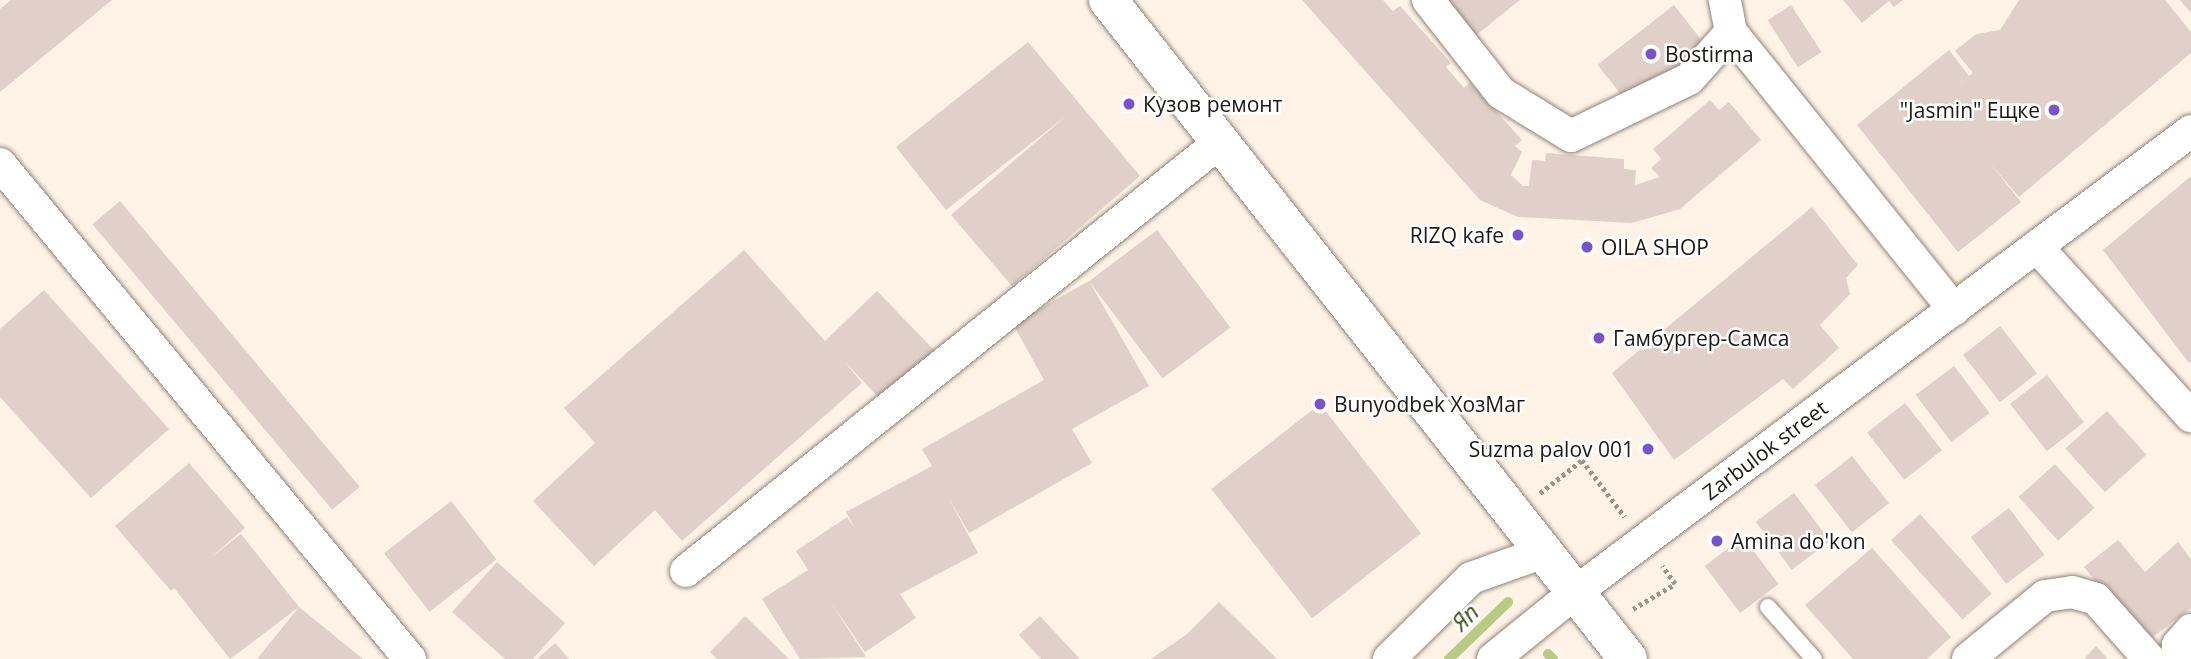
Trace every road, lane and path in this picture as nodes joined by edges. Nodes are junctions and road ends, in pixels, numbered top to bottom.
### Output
1 (1108, 0) edge
2 (1428, 0) edge
3 (1725, 0) edge
4 (1731, 32) junction
5 (2191, 131) edge
6 (1220, 142) junction
7 (0, 164) edge
8 (2037, 247) junction
9 (1954, 309) junction
10 (2191, 416) edge
11 (1544, 552) junction
12 (686, 571) dead end
13 (1577, 591) junction
14 (1768, 607) dead end
15 (2191, 631) edge
16 (410, 659) edge
17 (1389, 659) edge
18 (1493, 659) edge
19 (1628, 659) edge
20 (1814, 659) edge
21 (1968, 659) edge
22 (2149, 659) edge
23 (2176, 659) edge

1 - 6 main road
2 - 4 street
3 - 4 street
4 - 9 street
5 - 8 street, Zarbulok street
6 - 11 main road
6 - 12 street
7 - 16 street
8 - 9 street, Zarbulok street
8 - 10 street
9 - 13 street, Zarbulok street
11 - 13 main road
11 - 17 street
13 - 18 street, Zarbulok street
13 - 19 main road
14 - 20 lane
15 - 23 street
21 - 22 street

